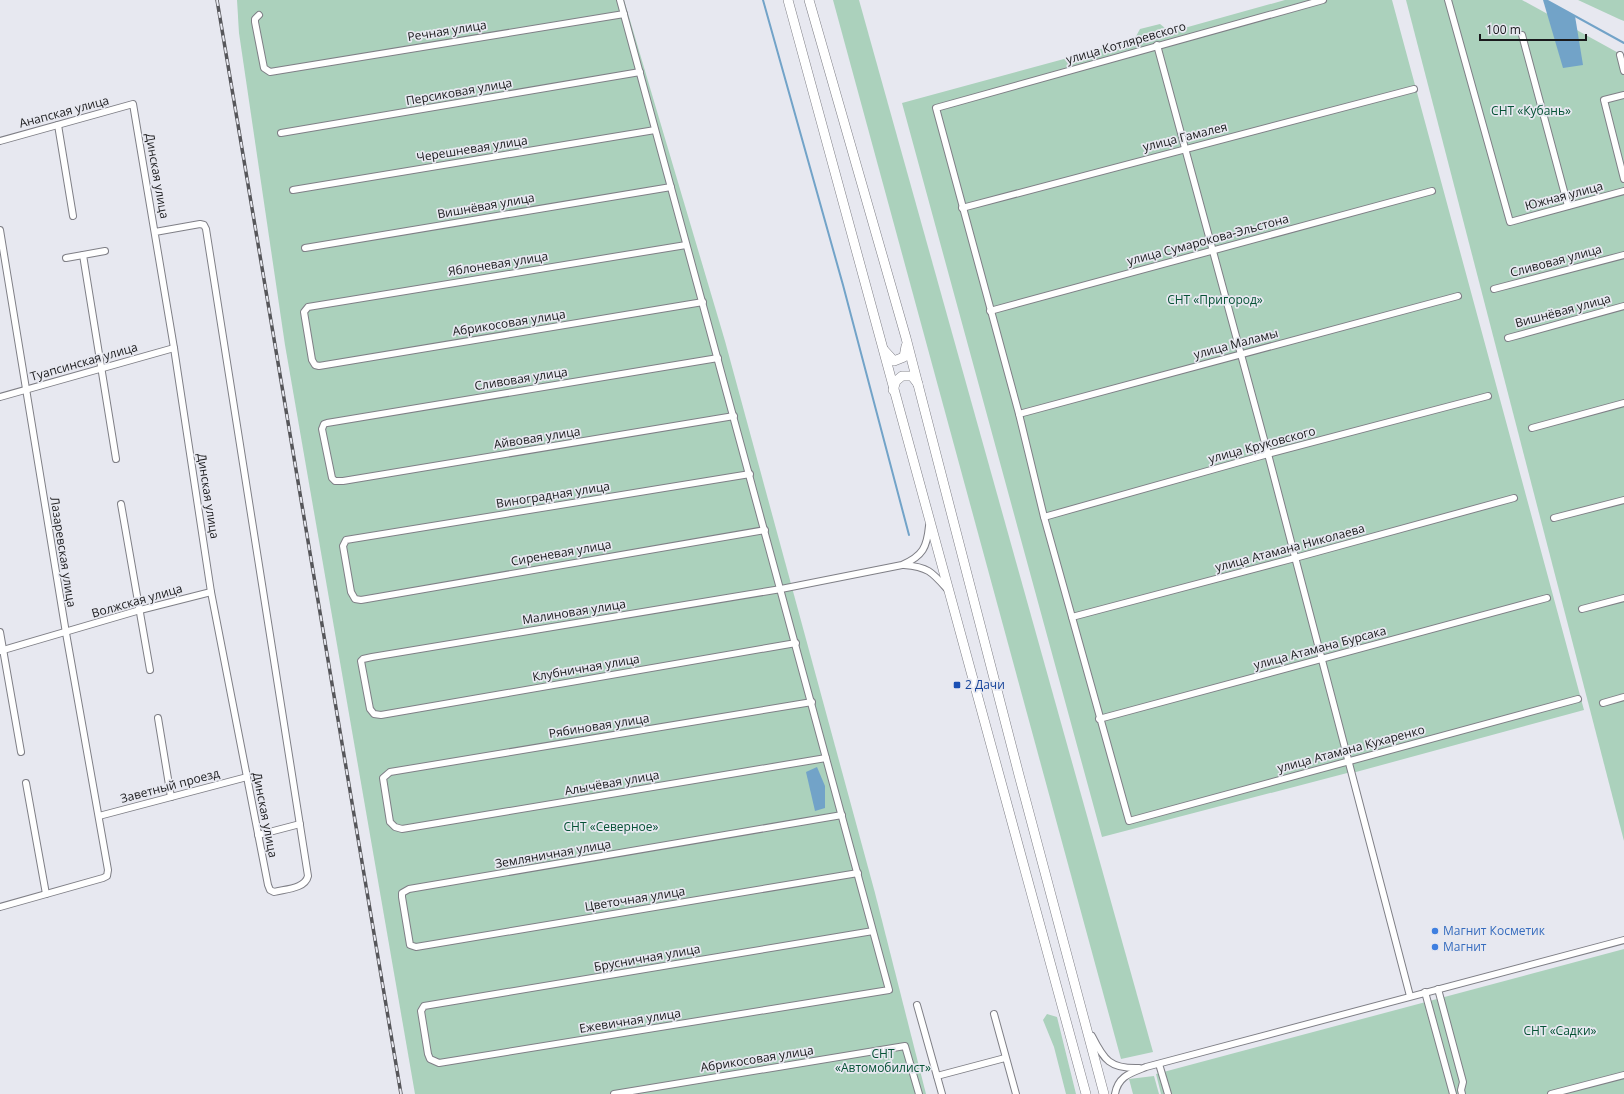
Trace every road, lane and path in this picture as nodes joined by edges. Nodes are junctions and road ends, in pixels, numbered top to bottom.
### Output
1 (620, 0) edge
2 (788, 0) edge
3 (809, 0) edge
4 (1323, 0) edge
5 (1448, 0) edge
6 (624, 14) junction
7 (259, 15) dead end
8 (1522, 35) dead end
9 (1157, 45) junction
10 (1620, 55) dead end
11 (640, 72) junction
12 (1624, 72) edge
13 (1414, 89) dead end
14 (1624, 95) edge
15 (133, 104) joint
16 (58, 125) junction
17 (655, 130) junction
18 (281, 133) dead end
19 (0, 141) edge
20 (1186, 148) junction
21 (1624, 179) edge
22 (670, 187) junction
23 (293, 190) dead end
24 (1624, 191) edge
25 (1432, 192) dead end
26 (1568, 206) junction
27 (962, 208) junction
28 (73, 216) dead end
29 (0, 230) edge
30 (155, 232) junction
31 (686, 245) junction
32 (304, 248) dead end
33 (105, 251) dead end
34 (1212, 251) junction
35 (1624, 255) edge
36 (83, 256) junction
37 (66, 258) dead end
38 (1494, 289) dead end
39 (1458, 296) dead end
40 (703, 302) junction
41 (1624, 306) edge
42 (990, 311) junction
43 (906, 338) junction
44 (1508, 338) dead end
45 (881, 345) junction
46 (174, 348) junction
47 (1241, 354) junction
48 (718, 358) junction
49 (319, 366) joint
50 (100, 369) junction
51 (918, 385) junction
52 (25, 390) junction
53 (893, 391) junction
54 (1488, 396) dead end
55 (0, 397) edge
56 (1624, 403) edge
57 (1019, 414) junction
58 (734, 416) junction
59 (1532, 428) dead end
60 (1268, 454) junction
61 (116, 459) dead end
62 (750, 474) junction
63 (343, 481) joint
64 (1514, 498) dead end
65 (1624, 500) edge
66 (121, 504) dead end
67 (1044, 517) junction
68 (1554, 518) dead end
69 (930, 523) junction
70 (765, 530) junction
71 (1295, 558) junction
72 (902, 565) junction
73 (781, 589) junction
74 (948, 590) junction
75 (211, 592) junction
76 (1547, 598) dead end
77 (1624, 598) edge
78 (361, 600) joint
79 (1582, 609) dead end
80 (140, 610) junction
81 (1072, 617) junction
82 (0, 632) edge
83 (66, 633) junction
84 (796, 643) junction
85 (2, 650) edge
86 (1322, 660) junction
87 (150, 670) dead end
88 (1624, 697) edge
89 (1578, 699) dead end
90 (812, 702) junction
91 (1604, 703) dead end
92 (380, 715) joint
93 (158, 718) dead end
94 (1099, 719) junction
95 (21, 752) dead end
96 (826, 758) junction
97 (1348, 762) junction
98 (247, 777) junction
99 (26, 784) dead end
100 (171, 797) junction
101 (842, 815) junction
102 (99, 816) junction
103 (300, 824) junction
104 (402, 829) joint
105 (258, 835) junction
106 (858, 873) junction
107 (46, 894) junction
108 (0, 907) edge
109 (873, 931) junction
110 (1624, 940) edge
111 (416, 947) joint
112 (1438, 988) junction
113 (1425, 992) junction
114 (1410, 996) junction
115 (917, 1005) dead end
116 (424, 1006) joint
117 (994, 1014) dead end
118 (1086, 1025) junction
119 (1005, 1058) junction
120 (1159, 1064) junction
121 (1146, 1067) junction
122 (1624, 1075) edge
123 (936, 1076) junction
124 (614, 1094) edge
125 (919, 1094) edge
126 (942, 1094) edge
127 (1016, 1094) edge
128 (1086, 1094) edge
129 (1104, 1094) edge
130 (1115, 1094) edge
131 (1168, 1094) edge
132 (1453, 1094) edge
133 (1462, 1094) edge
134 (1551, 1094) edge

1 - 6 street
2 - 45 main road
3 - 43 main road
4 - 9 street, улица Котляревского
5 - 26 street, Южная улица
6 - 7 street, Речная улица
6 - 11 street
8 - 26 street
9 - 20 street
9 - 27 street, улица Котляревского
10 - 12 street
11 - 17 street
11 - 18 street, Персиковая улица
13 - 20 street, улица Гамалея
14 - 21 street
15 - 16 street, Анапская улица
15 - 30 street, Динская улица
16 - 19 street, Анапская улица
16 - 28 street
17 - 22 street
17 - 23 street, Черешневая улица
20 - 27 street, улица Гамалея
20 - 34 street
22 - 31 street
22 - 32 street, Вишнёвая улица
24 - 26 street, Южная улица
25 - 34 street, улица Сумарокова-Эльстона
27 - 42 street
29 - 52 street, Лазаревская улица
30 - 46 street, Динская улица
30 - 103 street
31 - 40 street
31 - 49 street, Яблоневая улица
33 - 36 street
34 - 42 street, улица Сумарокова-Эльстона
34 - 47 street
35 - 38 street, Сливовая улица
36 - 37 street
36 - 50 street
39 - 47 street, улица Маламы
40 - 48 street
40 - 49 street, Абрикосовая улица
41 - 44 street, Вишнёвая улица
42 - 57 street
43 - 45 main road
43 - 51 main road
45 - 53 main road
46 - 50 street, Туапсинская улица
46 - 75 street, Динская улица
47 - 57 street, улица Маламы
47 - 60 street
48 - 58 street
48 - 63 street, Сливовая улица
50 - 52 street, Туапсинская улица
50 - 61 street
51 - 53 main road
51 - 118 main road
52 - 55 street, Туапсинская улица
52 - 83 street, Лазаревская улица
53 - 69 main road
54 - 60 street, улица Круковского
56 - 59 street
57 - 67 street
58 - 62 street
58 - 63 street, Айвовая улица
60 - 67 street, улица Круковского
60 - 71 street
62 - 70 street
62 - 78 street, Виноградная улица
64 - 71 street, улица Атамана Николаева
65 - 68 street
66 - 80 street
67 - 81 street
69 - 72 street
69 - 74 main road
70 - 73 street
70 - 78 street, Сиреневая улица
71 - 81 street, улица Атамана Николаева
71 - 86 street
72 - 73 street, Малиновая улица
72 - 74 street
73 - 84 street
73 - 92 street, Малиновая улица
74 - 128 main road
75 - 80 street, Волжская улица
75 - 98 street, Динская улица
76 - 86 street, улица Атамана Бурсака
77 - 79 street
80 - 83 street, Волжская улица
80 - 87 street
81 - 94 street
82 - 85 street
83 - 85 street, Волжская улица
83 - 102 street, Лазаревская улица
84 - 90 street
84 - 92 street, Клубничная улица
85 - 95 street
86 - 94 street, улица Атамана Бурсака
86 - 97 street
88 - 91 street
89 - 97 street, улица Атамана Кухаренко
90 - 96 street
90 - 104 street, Рябиновая улица
93 - 100 street
94 - 97 street, улица Атамана Кухаренко
96 - 101 street
96 - 104 street, Алычёвая улица
97 - 114 street
98 - 100 street, Заветный проезд
98 - 105 street, Динская улица
99 - 107 street
100 - 102 street, Заветный проезд
101 - 106 street
101 - 111 street, Земляничная улица
102 - 107 street, Лазаревская улица
103 - 105 street
103 - 105 street, Динская улица
106 - 109 street
106 - 111 street, Цветочная улица
107 - 108 street
109 - 116 street, Брусничная улица
109 - 116 street, Ежевичная улица
110 - 112 street
112 - 113 street
112 - 133 street
113 - 114 street
113 - 132 street
114 - 120 street
115 - 123 street
117 - 119 street
118 - 121 street
118 - 129 main road
119 - 123 street
119 - 127 street
120 - 121 street
120 - 131 street
121 - 130 street
122 - 134 street
123 - 126 street
124 - 125 street, Абрикосовая улица

